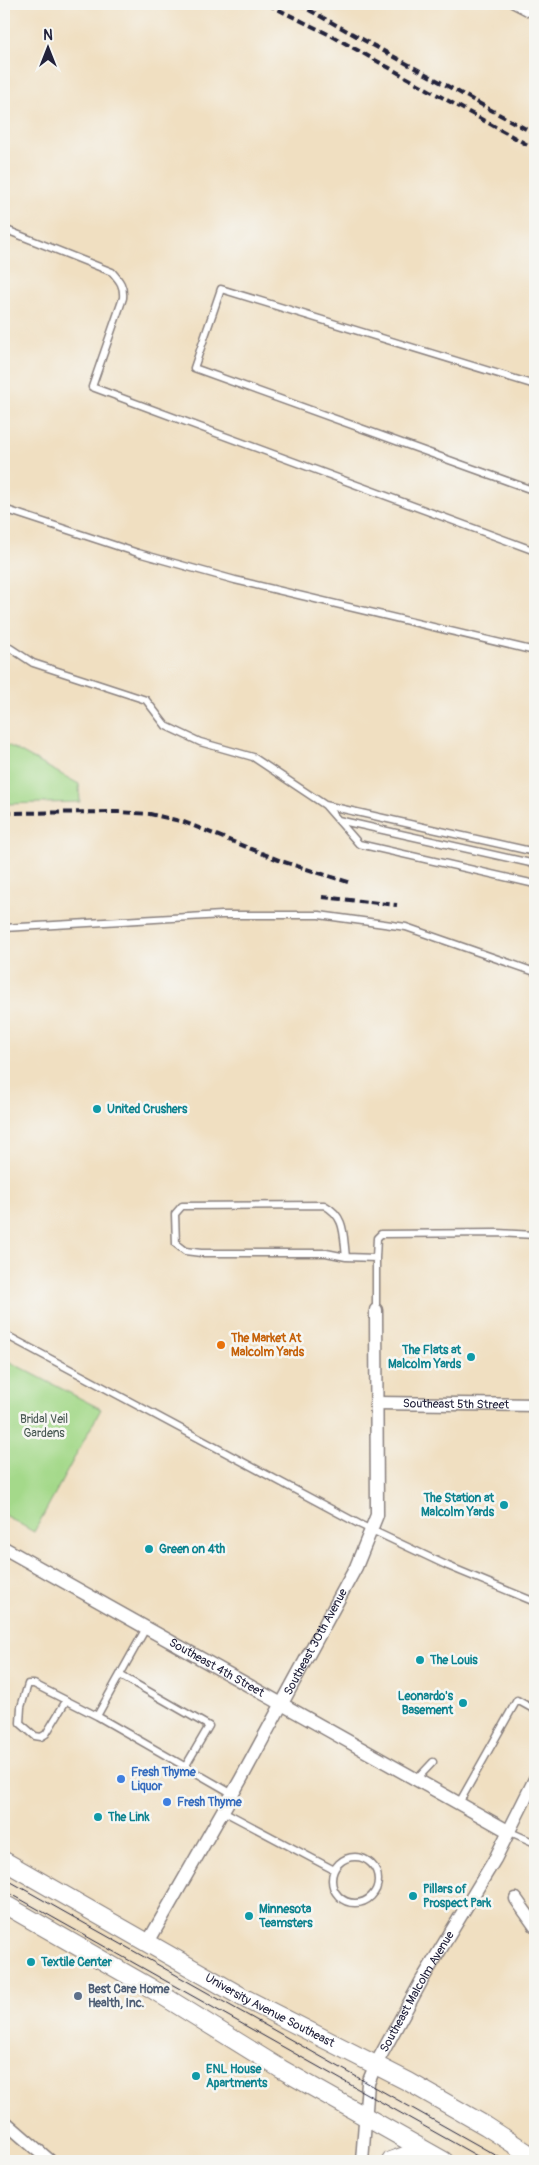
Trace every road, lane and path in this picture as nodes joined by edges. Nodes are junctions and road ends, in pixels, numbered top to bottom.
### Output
1 (512, 4) edge
2 (535, 16) edge
3 (4, 229) edge
4 (535, 385) edge
5 (535, 491) edge
6 (4, 508) edge
7 (535, 551) edge
8 (4, 644) edge
9 (535, 651) edge
10 (325, 805) junction
11 (338, 820) junction
12 (535, 852) edge
13 (535, 864) edge
14 (535, 884) edge
15 (4, 928) edge
16 (535, 972) edge
17 (535, 1235) edge
18 (346, 1257) junction
19 (376, 1258) junction
20 (376, 1310) joint
21 (4, 1334) edge
22 (376, 1404) junction
23 (535, 1405) edge
24 (372, 1530) junction
25 (4, 1548) edge
26 (535, 1602) edge
27 (146, 1628) junction
28 (120, 1675) junction
29 (66, 1701) junction
30 (281, 1704) junction
31 (535, 1710) edge
32 (97, 1716) junction
33 (433, 1762) dead end
34 (185, 1767) junction
35 (535, 1779) edge
36 (415, 1781) junction
37 (233, 1794) junction
38 (459, 1804) junction
39 (223, 1811) junction
40 (508, 1832) junction
41 (535, 1843) edge
42 (4, 1861) edge
43 (334, 1870) junction
44 (516, 1899) dead end
45 (4, 1904) edge
46 (535, 1926) edge
47 (147, 1944) junction
48 (376, 2064) junction
49 (364, 2117) junction
50 (4, 2120) edge
51 (425, 2152) junction
52 (535, 2158) edge
53 (50, 2161) edge
54 (362, 2161) edge
55 (391, 2161) edge
56 (444, 2161) edge

1 - 2 lane
3 - 7 lane
4 - 5 lane
6 - 9 lane
8 - 10 lane
10 - 11 lane
10 - 12 lane
11 - 13 lane
11 - 14 lane
15 - 16 lane
17 - 19 lane
18 - 18 lane
18 - 19 lane
19 - 20 lane
20 - 22 street, Southeast 30th Avenue
21 - 24 lane
22 - 23 street, Southeast 5th Street
22 - 24 street, Southeast 30th Avenue
24 - 26 lane
24 - 30 street, Southeast 30th Avenue
25 - 27 street, Southeast 4th Street
27 - 28 lane
27 - 30 street, Southeast 4th Street
28 - 32 lane
28 - 34 lane
29 - 29 lane
29 - 32 lane
30 - 36 street, Southeast 4th Street
30 - 37 street, Southeast 30th Avenue
31 - 38 lane
32 - 34 lane
33 - 36 lane
34 - 37 lane
35 - 40 street, Southeast Malcolm Avenue
36 - 38 street, Southeast 4th Street
37 - 39 street, Southeast 30th Avenue
38 - 40 street, Southeast 4th Street
39 - 43 lane
39 - 47 street, Southeast 30th Avenue
40 - 41 lane
40 - 48 street, Southeast Malcolm Avenue
42 - 47 main road, University Avenue Southeast
43 - 43 lane
44 - 46 street
45 - 49 main road
47 - 48 main road, University Avenue Southeast
48 - 49 street, Southeast Malcolm Avenue
48 - 52 main road, University Avenue Southeast
49 - 51 main road
49 - 54 street, Southeast Malcolm Avenue
50 - 53 street
51 - 55 main road
51 - 56 main road

